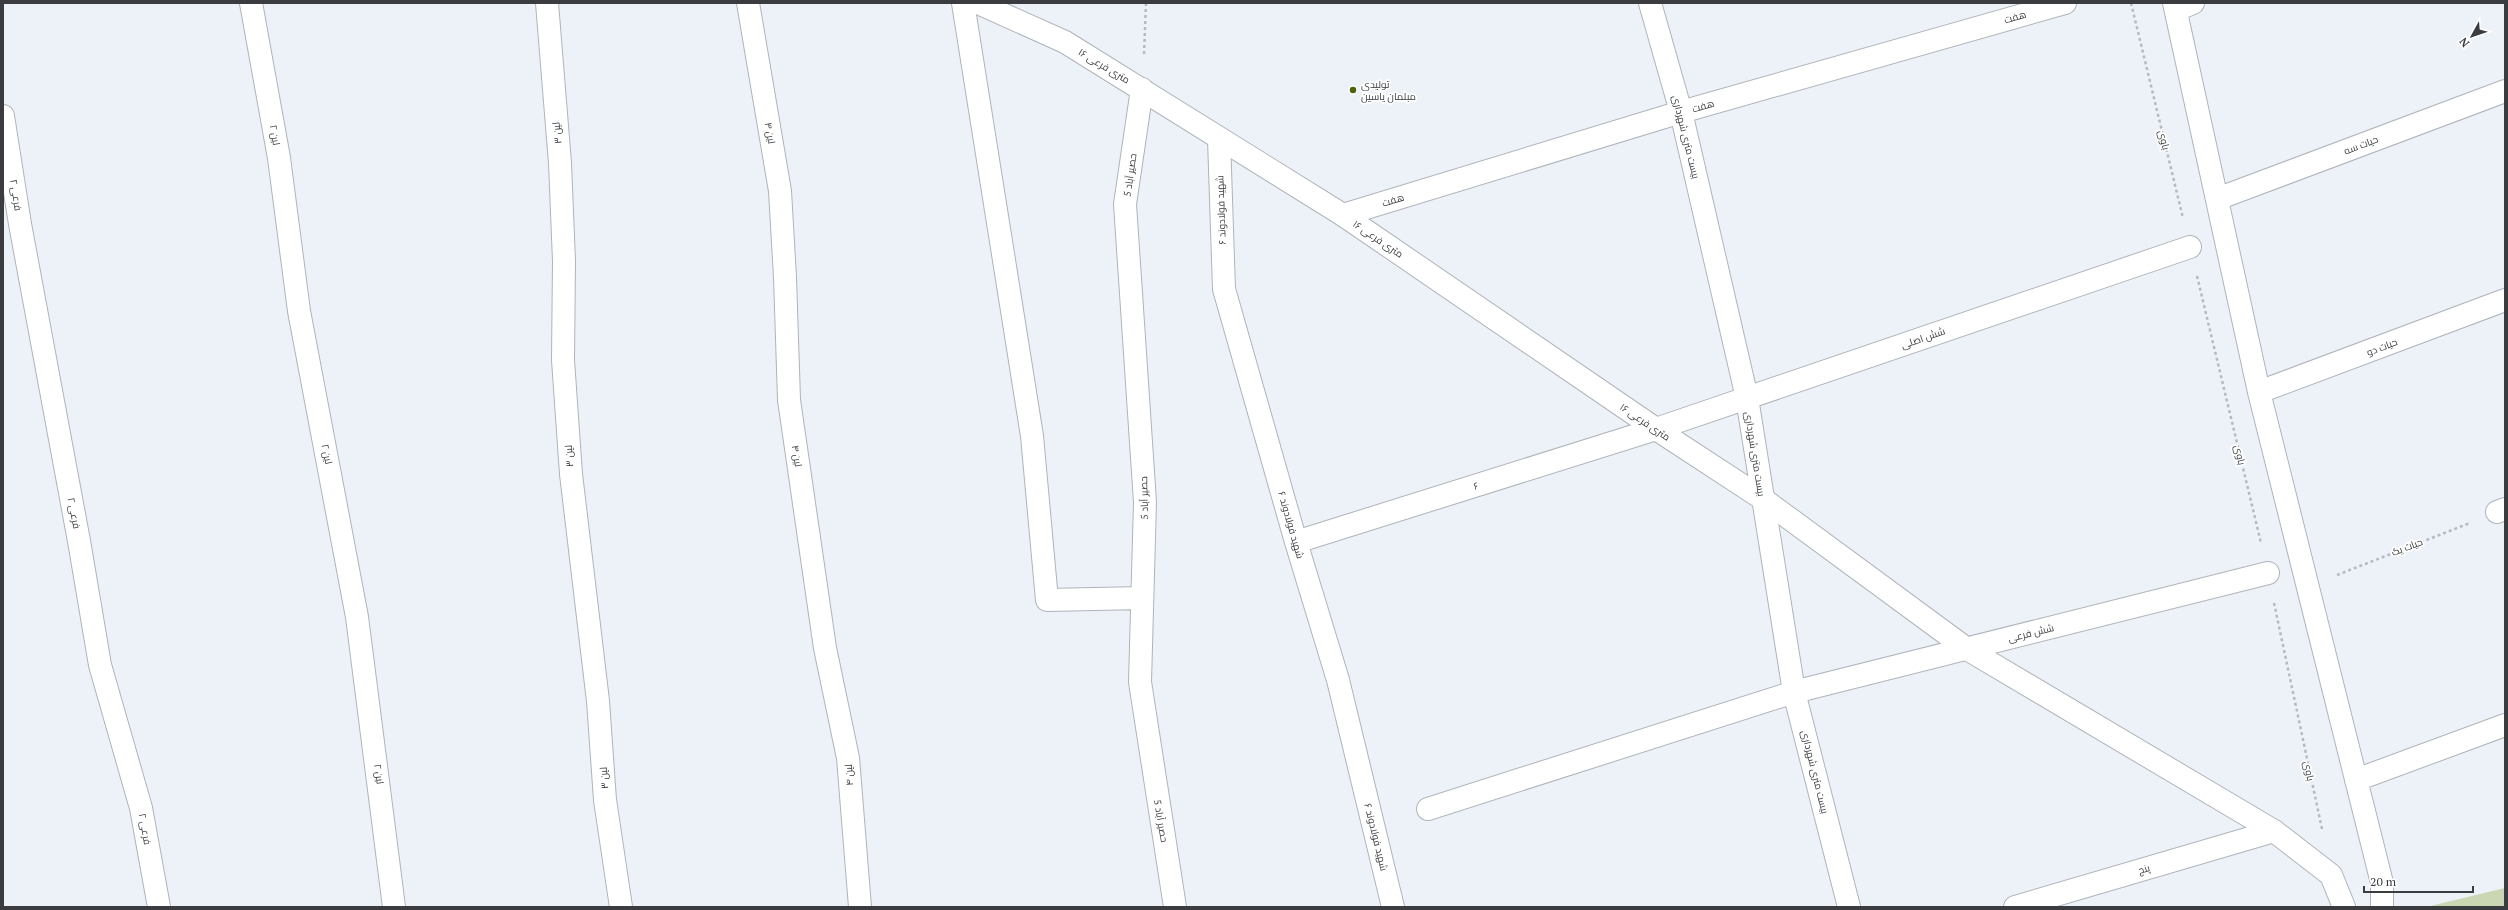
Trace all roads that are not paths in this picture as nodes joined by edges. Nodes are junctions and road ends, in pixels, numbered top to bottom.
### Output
1 (251, 3) edge
2 (547, 3) edge
3 (748, 3) edge
4 (963, 3) edge
5 (978, 3) edge
6 (1650, 3) edge
7 (2065, 3) edge
8 (2181, 5) edge
9 (1142, 89) junction
10 (2505, 91) edge
11 (1681, 112) junction
12 (3, 116) edge
13 (1219, 139) junction
14 (2216, 199) junction
15 (1343, 215) junction
16 (2190, 248) road end
17 (2505, 300) edge
18 (2259, 392) junction
19 (1747, 398) junction
20 (1656, 430) junction
21 (1762, 500) junction
22 (1296, 542) junction
23 (2268, 573) road end
24 (1142, 598) junction
25 (1967, 649) junction
26 (1794, 692) junction
27 (2505, 725) edge
28 (2356, 780) junction
29 (1428, 809) dead end
30 (2274, 831) junction
31 (160, 907) edge
32 (394, 907) edge
33 (621, 907) edge
34 (860, 907) edge
35 (1175, 907) edge
36 (1393, 907) edge
37 (1849, 907) edge
38 (2015, 907) edge
39 (2344, 907) edge
40 (2382, 907) edge

1 - 32 street, لین ۲
2 - 33 street, لین ۳
3 - 34 street, لین ۴
4 - 24 street
5 - 9 street, ۱۶ متری فرعی
6 - 11 street, بیست متری شهرداری
7 - 11 street, هفت
8 - 14 street
9 - 13 street, ۱۶ متری فرعی
9 - 24 street, حصیر آباد 5
10 - 14 street, حیات سه
11 - 15 street, هفت
11 - 19 street, بیست متری شهرداری
12 - 31 street, ۲ فرعی
13 - 15 street, ۱۶ متری فرعی
13 - 22 street, شهید فولادوند ۶
14 - 18 street
15 - 20 street, ۱۶ متری فرعی
16 - 19 street, شش اصلی
17 - 18 street, حیات دو
18 - 28 street
19 - 20 street, شش اصلی
19 - 21 street, بیست متری شهرداری
20 - 21 street, ۱۶ متری فرعی
20 - 22 street, ۶
21 - 25 street, ۱۶ متری فرعی
21 - 26 street, بیست متری شهرداری
22 - 36 street, شهید فولادوند ۶
23 - 25 street, شش فرعی
24 - 35 street, حصیر آباد 5
25 - 26 street, شش فرعی
25 - 30 street, ۱۶ متری فرعی
26 - 29 street, شش فرعی
26 - 37 street, بیست متری شهرداری
27 - 28 street
28 - 40 street
30 - 38 street, پنج
30 - 39 street, ۱۶ متری فرعی

